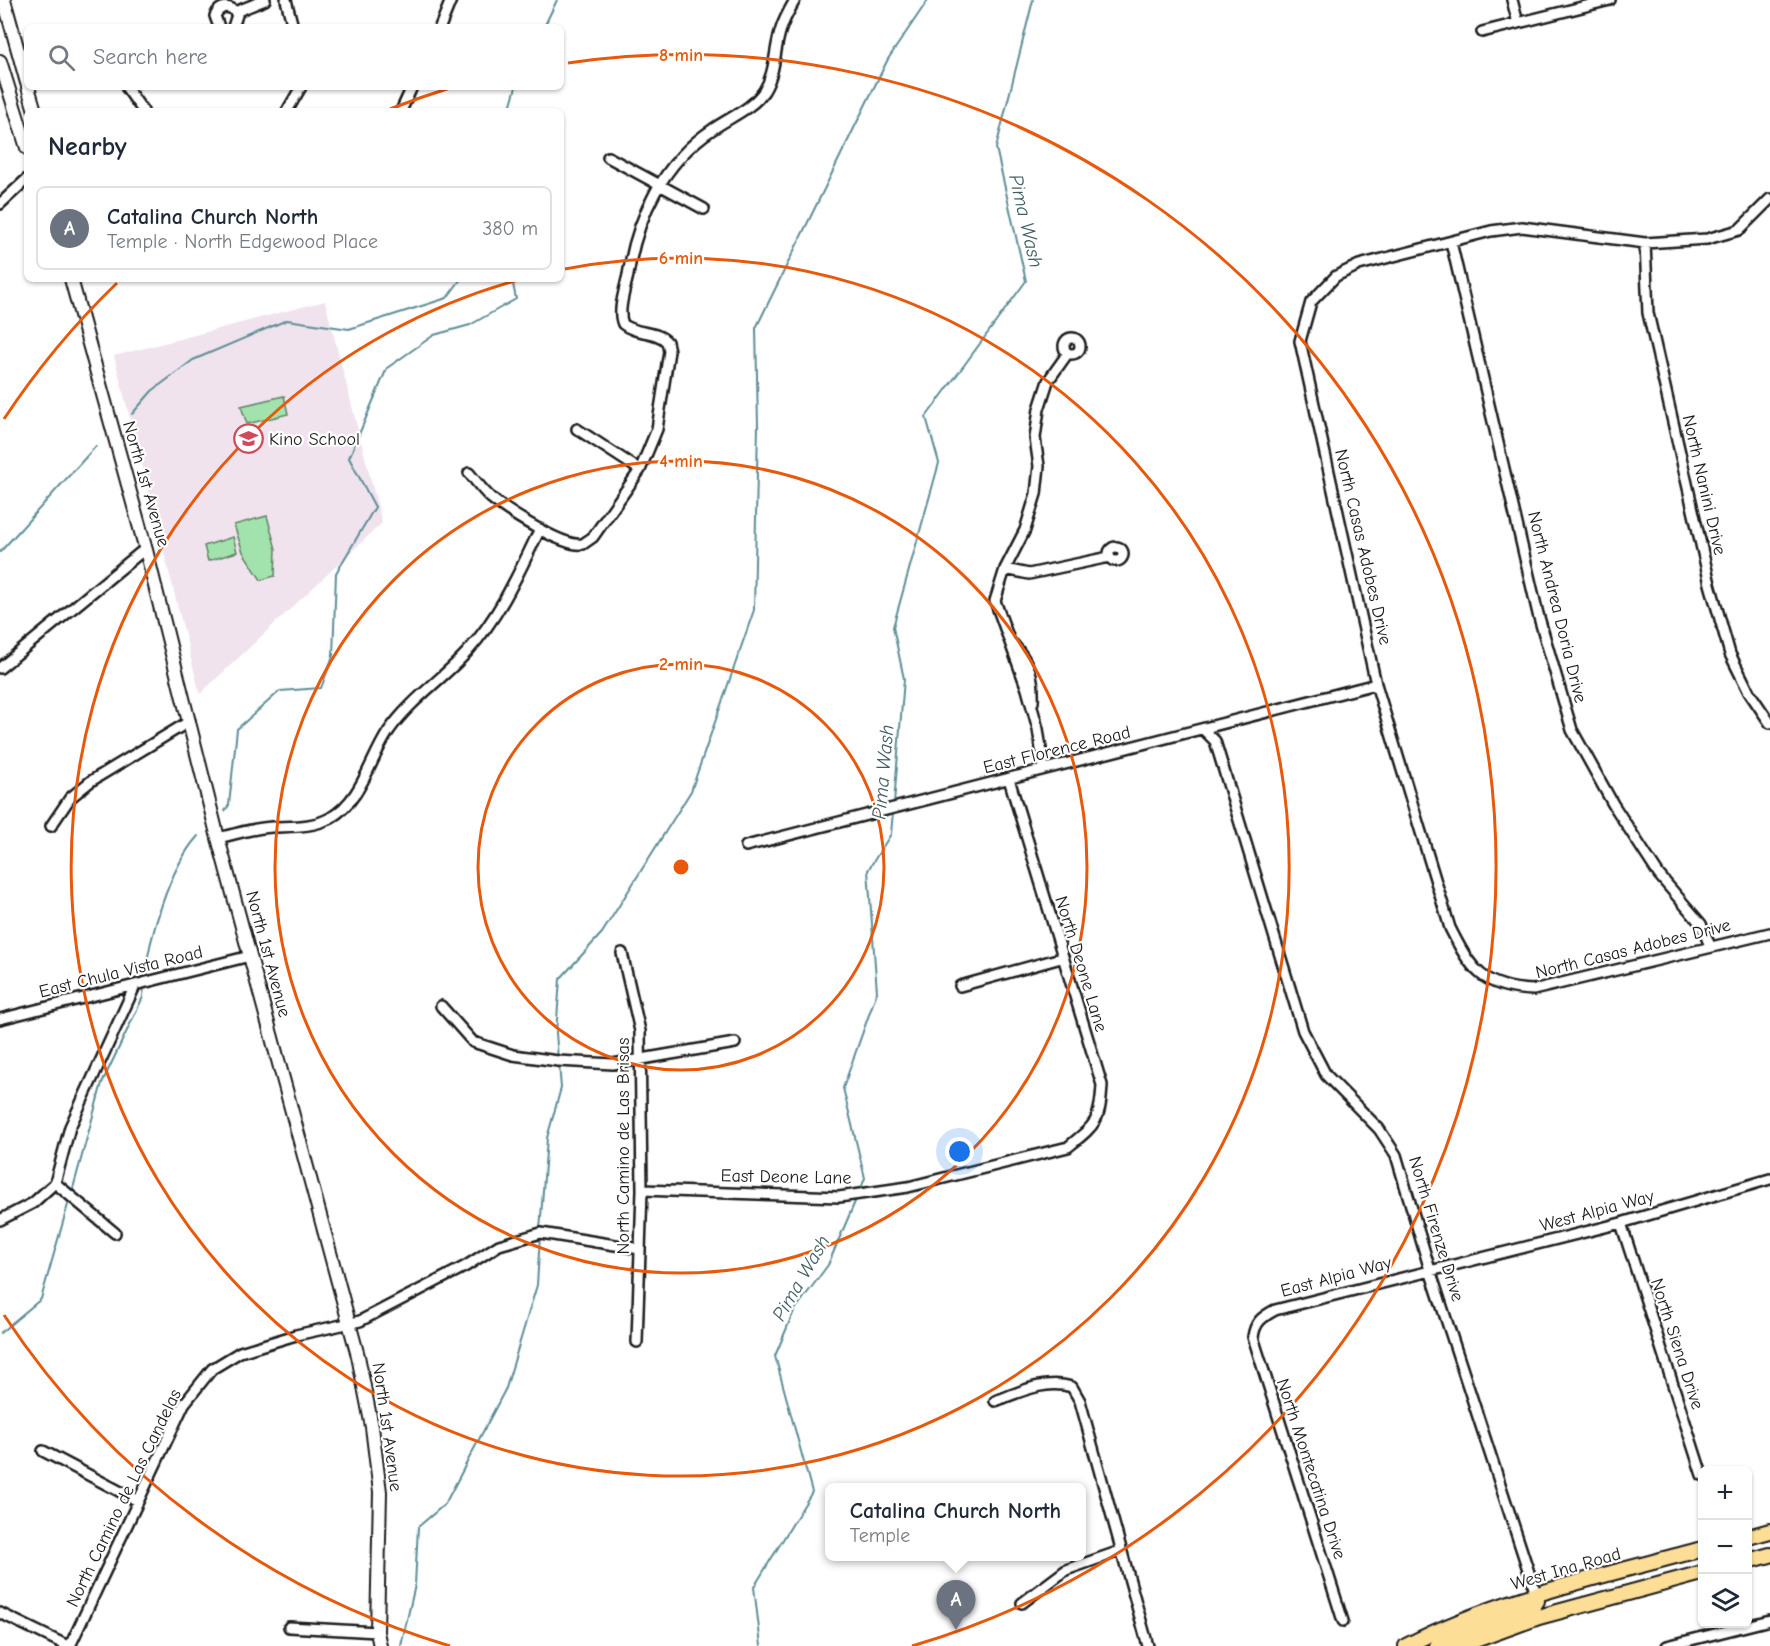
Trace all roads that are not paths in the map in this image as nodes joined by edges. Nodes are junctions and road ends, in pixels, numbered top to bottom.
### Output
1 (4, 0) edge
2 (265, 0) edge
3 (286, 0) edge
4 (451, 0) edge
5 (795, 0) edge
6 (1512, 0) edge
7 (1610, 0) edge
8 (235, 12) junction
9 (1518, 23) junction
10 (217, 24) edge
11 (236, 24) edge
12 (292, 24) edge
13 (441, 24) edge
14 (1482, 32) dead end
15 (0, 61) edge
16 (24, 71) edge
17 (29, 90) edge
18 (128, 90) edge
19 (299, 90) edge
20 (410, 90) edge
21 (34, 108) edge
22 (141, 108) edge
23 (289, 108) edge
24 (402, 108) edge
25 (24, 138) edge
26 (608, 157) dead end
27 (24, 182) edge
28 (658, 183) junction
29 (1770, 199) edge
30 (0, 204) edge
31 (704, 210) dead end
32 (1451, 242) junction
33 (1645, 243) junction
34 (71, 282) edge
35 (1068, 353) dead end
36 (577, 429) dead end
37 (640, 470) junction
38 (469, 473) dead end
39 (540, 529) junction
40 (146, 548) junction
41 (1109, 557) dead end
42 (1005, 569) junction
43 (0, 668) edge
44 (1376, 684) junction
45 (190, 721) junction
46 (1770, 723) edge
47 (1204, 730) junction
48 (1044, 769) junction
49 (1009, 779) junction
50 (51, 826) dead end
51 (218, 838) junction
52 (746, 846) dead end
53 (1770, 933) edge
54 (1710, 946) junction
55 (622, 953) dead end
56 (249, 956) junction
57 (1061, 958) junction
58 (135, 986) junction
59 (960, 986) dead end
60 (441, 1005) dead end
61 (0, 1019) edge
62 (735, 1043) dead end
63 (641, 1060) junction
64 (1068, 1148) joint
65 (1770, 1179) edge
66 (56, 1183) junction
67 (642, 1191) junction
68 (0, 1220) edge
69 (1621, 1223) junction
70 (115, 1233) dead end
71 (640, 1249) junction
72 (1431, 1270) junction
73 (349, 1325) junction
74 (1255, 1325) joint
75 (637, 1342) dead end
76 (995, 1401) dead end
77 (43, 1451) dead end
78 (1699, 1466) edge
79 (138, 1501) junction
80 (1770, 1531) edge
81 (1752, 1536) edge
82 (1698, 1550) edge
83 (1120, 1551) junction
84 (1770, 1555) edge
85 (1752, 1560) edge
86 (1698, 1574) edge
87 (1536, 1594) junction
88 (1022, 1603) dead end
89 (0, 1613) edge
90 (1770, 1620) edge
91 (1343, 1622) dead end
92 (289, 1627) dead end
93 (377, 1632) junction
94 (1694, 1643) edge
95 (69, 1646) edge
96 (380, 1646) edge
97 (1148, 1646) edge
98 (1406, 1646) edge
99 (1437, 1646) edge
100 (1459, 1646) edge
101 (1667, 1646) edge

1 - 16 main road
2 - 8 street
3 - 12 street
4 - 13 street
5 - 28 street
6 - 9 street
7 - 9 street
8 - 10 street
8 - 11 street
9 - 14 street
15 - 25 main road
17 - 21 main road
18 - 22 street
19 - 23 street
20 - 24 street
26 - 28 street
27 - 30 street
28 - 31 street
28 - 37 street
29 - 33 street, North Casas Adobes Drive
32 - 33 street, North Casas Adobes Drive
32 - 44 street, North Casas Adobes Drive
32 - 54 street, North Andrea Doria Drive
33 - 46 street, North Nanini Drive
34 - 40 main road, North 1st Avenue
35 - 42 street
36 - 37 street
37 - 39 street
38 - 39 street
39 - 51 street
40 - 43 street
40 - 45 main road, North 1st Avenue
41 - 42 street
42 - 48 street
44 - 47 street, East Florence Road
44 - 54 street, North Casas Adobes Drive
45 - 50 street
45 - 51 main road, North 1st Avenue
47 - 48 street, East Florence Road
47 - 72 street, North Firenze Drive
48 - 49 street, East Florence Road
49 - 52 street, East Florence Road
49 - 57 street, North Deone Lane
51 - 56 main road, North 1st Avenue
53 - 54 street, North Casas Adobes Drive
55 - 63 street, North Camino de Las Brisas
56 - 58 street, East Chula Vista Road
56 - 73 main road, North 1st Avenue
57 - 59 street
57 - 64 street, North Deone Lane
58 - 61 street, East Chula Vista Road
58 - 66 street
60 - 63 street
62 - 63 street
63 - 67 street, North Camino de Las Brisas
64 - 67 street, East Deone Lane
65 - 69 street, West Alpia Way
66 - 68 street
66 - 70 street
67 - 71 street, North Camino de Las Brisas
69 - 72 street, West Alpia Way
69 - 78 street, North Siena Drive
71 - 73 street
71 - 75 street, North Camino de Las Brisas
72 - 74 street, East Alpia Way
72 - 87 street, North Firenze Drive
73 - 79 street, North Camino de Las Candelas
73 - 93 main road, North 1st Avenue
74 - 91 street, North Montecatina Drive
76 - 83 street
77 - 79 street
79 - 95 street, North Camino de Las Candelas
80 - 81 main road
82 - 87 main road, West Ina Road
83 - 88 street
83 - 97 street
84 - 85 main road
86 - 100 main road
87 - 98 main road, West Ina Road
87 - 99 main road
89 - 95 street
90 - 94 street
92 - 93 street
93 - 96 main road, North 1st Avenue
94 - 101 street

